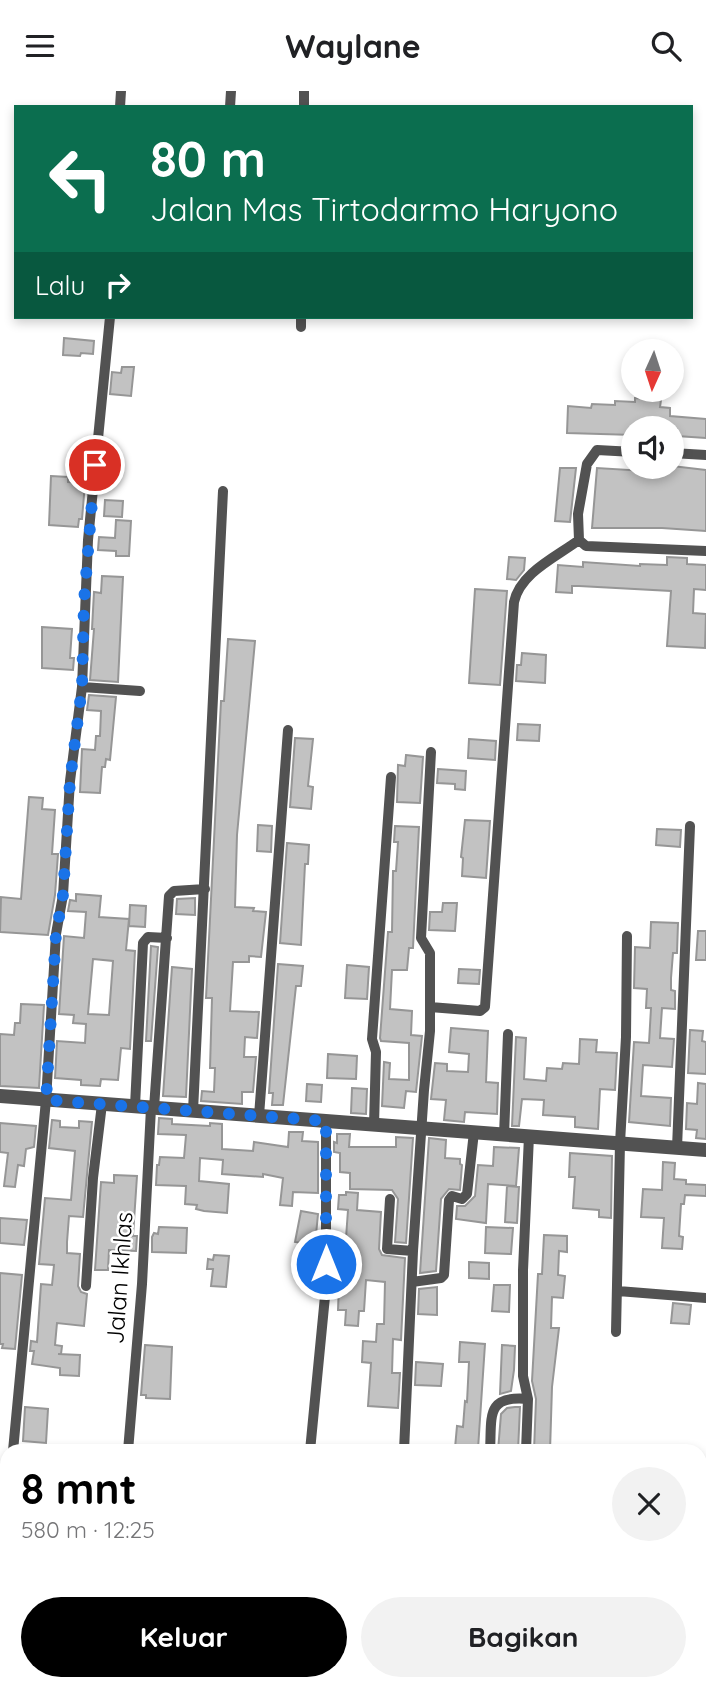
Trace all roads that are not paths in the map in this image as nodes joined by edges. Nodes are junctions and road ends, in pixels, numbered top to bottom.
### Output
1 (110, 319) edge
2 (621, 451) edge
3 (684, 454) edge
4 (706, 455) edge
5 (223, 491) dead end
6 (579, 540) junction
7 (706, 551) edge
8 (82, 687) junction
9 (140, 691) dead end
10 (288, 730) dead end
11 (431, 752) dead end
12 (391, 777) dead end
13 (690, 826) dead end
14 (205, 889) junction
15 (627, 936) dead end
16 (167, 938) junction
17 (429, 1007) junction
18 (508, 1034) dead end
19 (0, 1096) edge
20 (46, 1100) junction
21 (102, 1104) junction
22 (135, 1107) junction
23 (153, 1108) junction
24 (193, 1111) junction
25 (259, 1116) junction
26 (326, 1121) junction
27 (374, 1125) junction
28 (422, 1128) junction
29 (474, 1132) junction
30 (504, 1135) junction
31 (529, 1136) junction
32 (620, 1143) junction
33 (677, 1148) junction
34 (706, 1150) edge
35 (390, 1199) dead end
36 (413, 1251) junction
37 (412, 1282) junction
38 (86, 1286) dead end
39 (618, 1291) junction
40 (706, 1298) edge
41 (616, 1332) dead end
42 (528, 1399) junction
43 (14, 1444) edge
44 (129, 1444) edge
45 (311, 1444) edge
46 (404, 1444) edge
47 (491, 1444) edge
48 (526, 1444) edge

1 - 8 street
2 - 6 street
3 - 4 street
5 - 14 street
6 - 7 street
6 - 17 street
8 - 9 street
8 - 20 street
10 - 25 street
11 - 17 street
12 - 27 street
13 - 33 street
14 - 16 street, Jalan Ikhlas
14 - 24 street
15 - 32 street
16 - 22 street
16 - 23 street, Jalan Ikhlas
17 - 28 street
18 - 30 street
19 - 20 street
20 - 21 street
20 - 43 street
21 - 22 street
21 - 38 street
22 - 23 street
23 - 24 street
23 - 44 street, Jalan Ikhlas
24 - 25 street
25 - 26 street
26 - 27 street
26 - 45 street
27 - 28 street
28 - 29 street
28 - 36 street
29 - 30 street
29 - 37 street
30 - 31 street
31 - 32 street
31 - 42 street
32 - 33 street
32 - 39 street
33 - 34 street
35 - 36 street
36 - 37 street
37 - 46 street
39 - 40 street
39 - 41 street
42 - 47 street
42 - 48 street

